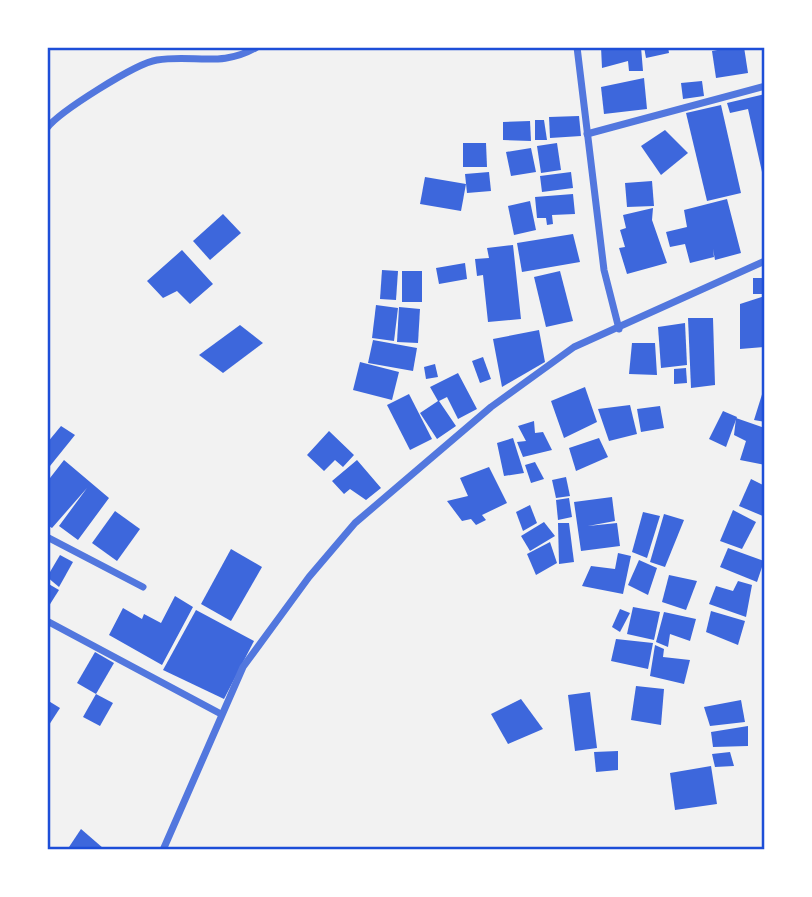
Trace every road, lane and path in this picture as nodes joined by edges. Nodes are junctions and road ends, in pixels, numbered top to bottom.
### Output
1 (257, 47) edge
2 (577, 47) edge
3 (765, 86) edge
4 (47, 128) edge
5 (587, 134) junction
6 (765, 261) edge
7 (619, 329) junction
8 (47, 537) edge
9 (143, 587) dead end
10 (47, 621) edge
11 (221, 714) junction
12 (163, 850) edge

1 - 4 street
2 - 5 street
3 - 5 street
5 - 7 street
6 - 7 street
7 - 11 street
8 - 9 street
10 - 11 street
11 - 12 street

